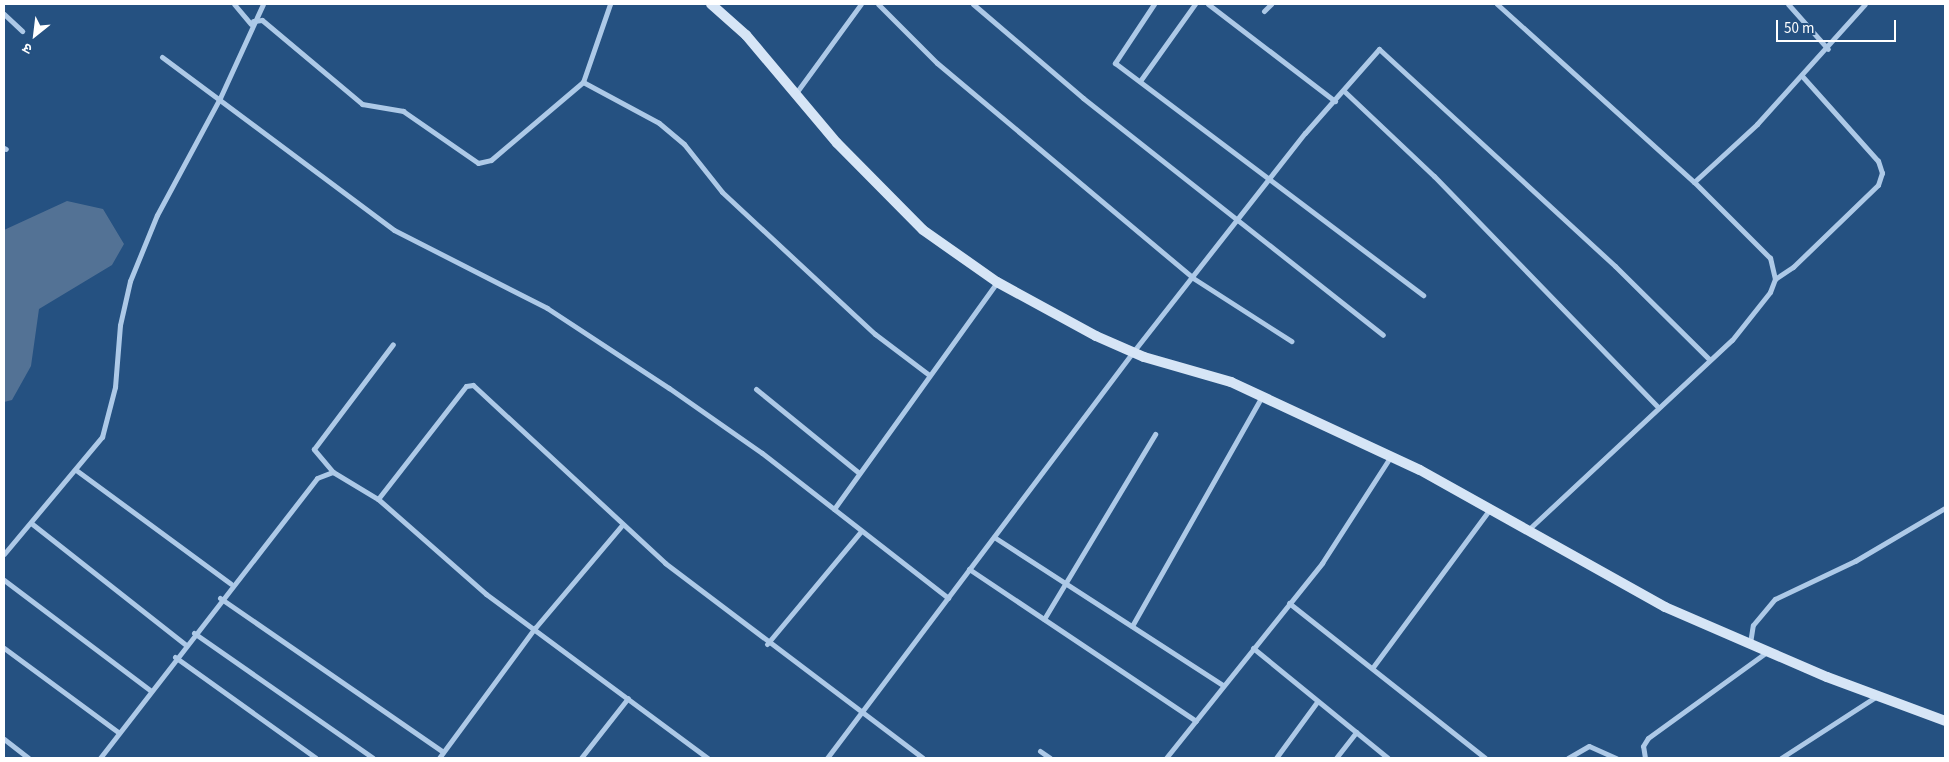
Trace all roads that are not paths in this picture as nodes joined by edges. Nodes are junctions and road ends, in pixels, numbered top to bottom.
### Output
1 (234, 4) edge
2 (263, 4) edge
3 (610, 4) edge
4 (711, 4) edge
5 (862, 4) edge
6 (878, 4) edge
7 (973, 4) edge
8 (1154, 4) edge
9 (1195, 4) edge
10 (1208, 4) edge
11 (1270, 4) edge
12 (1497, 4) edge
13 (1788, 4) edge
14 (1865, 4) edge
15 (1264, 11) dead end
16 (4, 14) edge
17 (251, 24) junction
18 (22, 31) dead end
19 (1828, 48) junction
20 (162, 57) dead end
21 (1802, 76) junction
22 (1140, 81) junction
23 (583, 82) junction
24 (1344, 91) junction
25 (796, 94) junction
26 (220, 98) junction
27 (1335, 101) junction
28 (1270, 177) junction
29 (1694, 182) junction
30 (1238, 222) junction
31 (1194, 278) junction
32 (1775, 279) junction
33 (997, 282) junction
34 (1423, 295) dead end
35 (1383, 335) dead end
36 (1291, 341) dead end
37 (393, 344) dead end
38 (1133, 352) junction
39 (1709, 359) junction
40 (929, 375) junction
41 (756, 389) dead end
42 (1262, 396) junction
43 (1657, 406) junction
44 (1155, 434) dead end
45 (1391, 456) junction
46 (76, 470) junction
47 (333, 472) junction
48 (859, 473) junction
49 (378, 499) junction
50 (1491, 507) junction
51 (1945, 508) edge
52 (834, 509) junction
53 (30, 523) junction
54 (622, 525) junction
55 (1529, 529) junction
56 (861, 531) junction
57 (994, 537) junction
58 (4, 554) edge
59 (970, 569) junction
60 (4, 580) edge
61 (1065, 583) junction
62 (231, 584) junction
63 (220, 598) junction
64 (948, 598) junction
65 (1289, 603) junction
66 (1044, 619) junction
67 (1132, 626) junction
68 (535, 628) junction
69 (194, 632) junction
70 (1750, 643) junction
71 (185, 644) junction
72 (767, 644) junction
73 (4, 648) edge
74 (1253, 648) junction
75 (1768, 651) junction
76 (175, 657) junction
77 (1373, 667) junction
78 (1222, 685) junction
79 (150, 690) junction
80 (1877, 696) junction
81 (628, 698) junction
82 (1317, 702) junction
83 (863, 712) junction
84 (1196, 721) junction
85 (1945, 721) edge
86 (118, 732) junction
87 (1356, 732) junction
88 (4, 739) edge
89 (1040, 751) dead end
90 (443, 752) junction
91 (829, 757) edge
92 (28, 758) edge
93 (100, 758) edge
94 (316, 758) edge
95 (373, 758) edge
96 (439, 758) edge
97 (581, 758) edge
98 (708, 758) edge
99 (923, 758) edge
100 (1050, 758) edge
101 (1166, 758) edge
102 (1276, 758) edge
103 (1336, 758) edge
104 (1388, 758) edge
105 (1485, 758) edge
106 (1568, 758) edge
107 (1616, 758) edge
108 (1645, 758) edge
109 (1781, 758) edge

1 - 17 street
2 - 17 street
3 - 23 street
4 - 25 street
5 - 25 street
6 - 31 street
7 - 30 street
8 - 22 street
9 - 22 street
10 - 27 street
11 - 15 street
12 - 29 street
13 - 19 street
14 - 19 street
16 - 18 street
17 - 23 street
17 - 26 street
19 - 21 street
20 - 26 street
21 - 29 street
21 - 32 street
22 - 28 street
23 - 40 street
24 - 27 street
24 - 39 street
24 - 43 street
25 - 33 street
26 - 46 street
26 - 52 street
27 - 28 street
28 - 30 street
28 - 34 street
29 - 32 street
30 - 31 street
30 - 35 street
31 - 36 street
31 - 38 street
32 - 39 street
33 - 38 street
33 - 40 street
37 - 47 street
38 - 42 street
38 - 57 street
39 - 43 street
40 - 48 street
41 - 48 street
42 - 45 street
42 - 67 street
43 - 55 street
44 - 61 street
45 - 50 street
45 - 65 street
46 - 53 street
46 - 62 street
47 - 49 street
47 - 62 street
48 - 52 street
49 - 54 street
49 - 68 street
50 - 55 street
50 - 77 street
51 - 70 street
52 - 56 street
53 - 58 street
53 - 71 street
54 - 68 street
54 - 72 street
55 - 70 street
56 - 64 street
56 - 72 street
57 - 59 street
57 - 61 street
59 - 64 street
59 - 66 street
60 - 79 street
61 - 66 street
61 - 67 street
62 - 63 street
63 - 69 street
63 - 90 street
64 - 83 street
65 - 74 street
65 - 77 street
66 - 84 street
67 - 78 street
68 - 81 street
68 - 90 street
69 - 71 street
69 - 95 street
70 - 75 street
71 - 76 street
72 - 83 street
73 - 86 street
74 - 78 street
74 - 82 street
75 - 80 street
75 - 108 street
76 - 79 street
76 - 94 street
77 - 105 street
78 - 84 street
79 - 86 street
80 - 85 street
80 - 109 street
81 - 97 street
81 - 98 street
82 - 87 street
82 - 102 street
83 - 91 street
83 - 99 street
84 - 101 street
86 - 93 street
87 - 103 street
87 - 104 street
88 - 92 street
89 - 100 street
90 - 96 street
106 - 107 street

